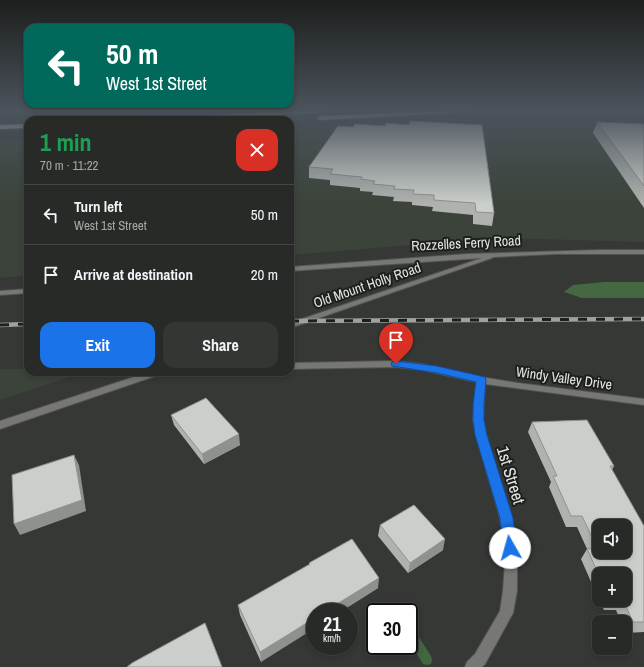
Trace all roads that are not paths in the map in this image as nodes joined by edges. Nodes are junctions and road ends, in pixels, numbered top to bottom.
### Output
1 (644, 252) edge
2 (499, 254) junction
3 (294, 269) edge
4 (24, 291) edge
5 (0, 293) edge
6 (294, 325) edge
7 (294, 366) edge
8 (146, 376) edge
9 (481, 380) junction
10 (644, 402) edge
11 (0, 425) edge
12 (472, 667) edge

1 - 2 street, Rozzelles Ferry Road
2 - 3 street, Rozzelles Ferry Road
2 - 6 street, Old Mount Holly Road
4 - 5 street
7 - 9 street, Windy Valley Drive
8 - 11 street
9 - 10 street, Windy Valley Drive
9 - 12 street, 1st Street

